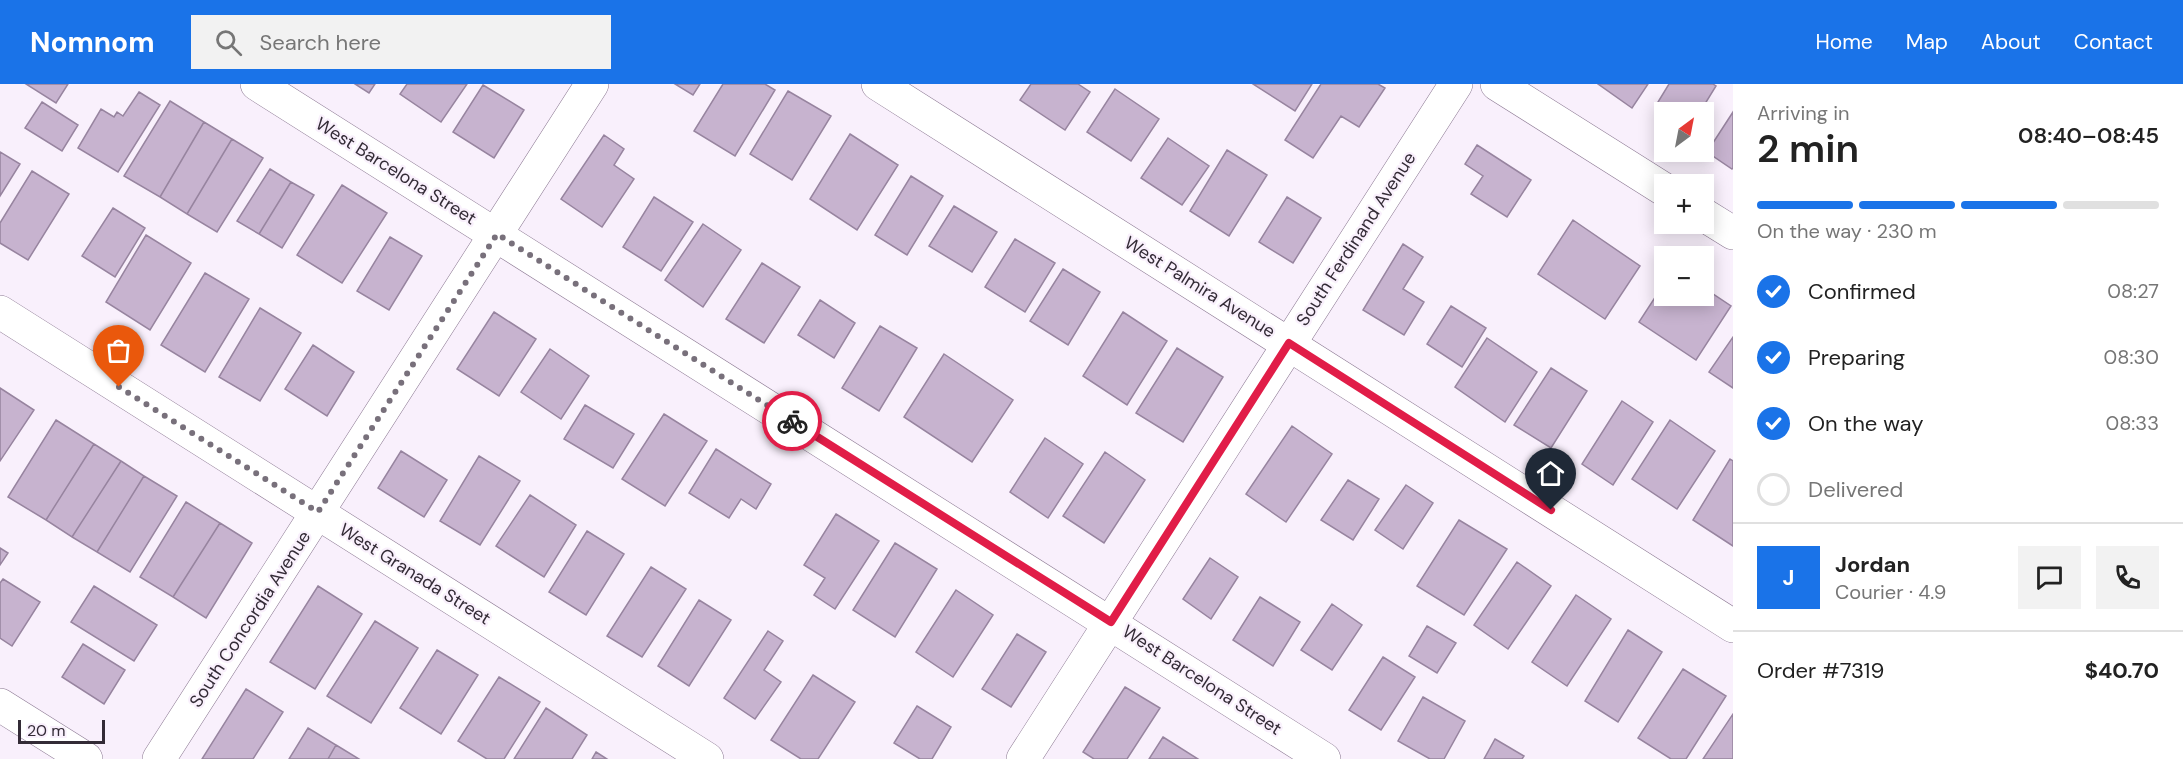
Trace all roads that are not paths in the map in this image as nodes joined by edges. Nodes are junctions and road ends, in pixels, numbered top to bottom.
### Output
1 (257, 84) edge
2 (592, 84) edge
3 (878, 84) edge
4 (1456, 84) edge
5 (1497, 84) edge
6 (1654, 183) edge
7 (1714, 221) edge
8 (1733, 233) edge
9 (497, 234) junction
10 (0, 312) edge
11 (1289, 343) junction
12 (318, 512) junction
13 (1111, 622) junction
14 (1733, 626) edge
15 (0, 705) edge
16 (86, 759) edge
17 (159, 759) edge
18 (707, 759) edge
19 (1023, 759) edge
20 (1324, 759) edge

1 - 9 street, West Barcelona Street
2 - 9 street, South Concordia Avenue
3 - 11 street, West Palmira Avenue
4 - 11 street, South Ferdinand Avenue
5 - 6 street
7 - 8 street
9 - 12 street, South Concordia Avenue
9 - 13 street, West Barcelona Street
10 - 12 street, West Granada Street
11 - 13 street, South Ferdinand Avenue
11 - 14 street, West Palmira Avenue
12 - 17 street, South Concordia Avenue
12 - 18 street, West Granada Street
13 - 19 street, South Ferdinand Avenue
13 - 20 street, West Barcelona Street
15 - 16 street

